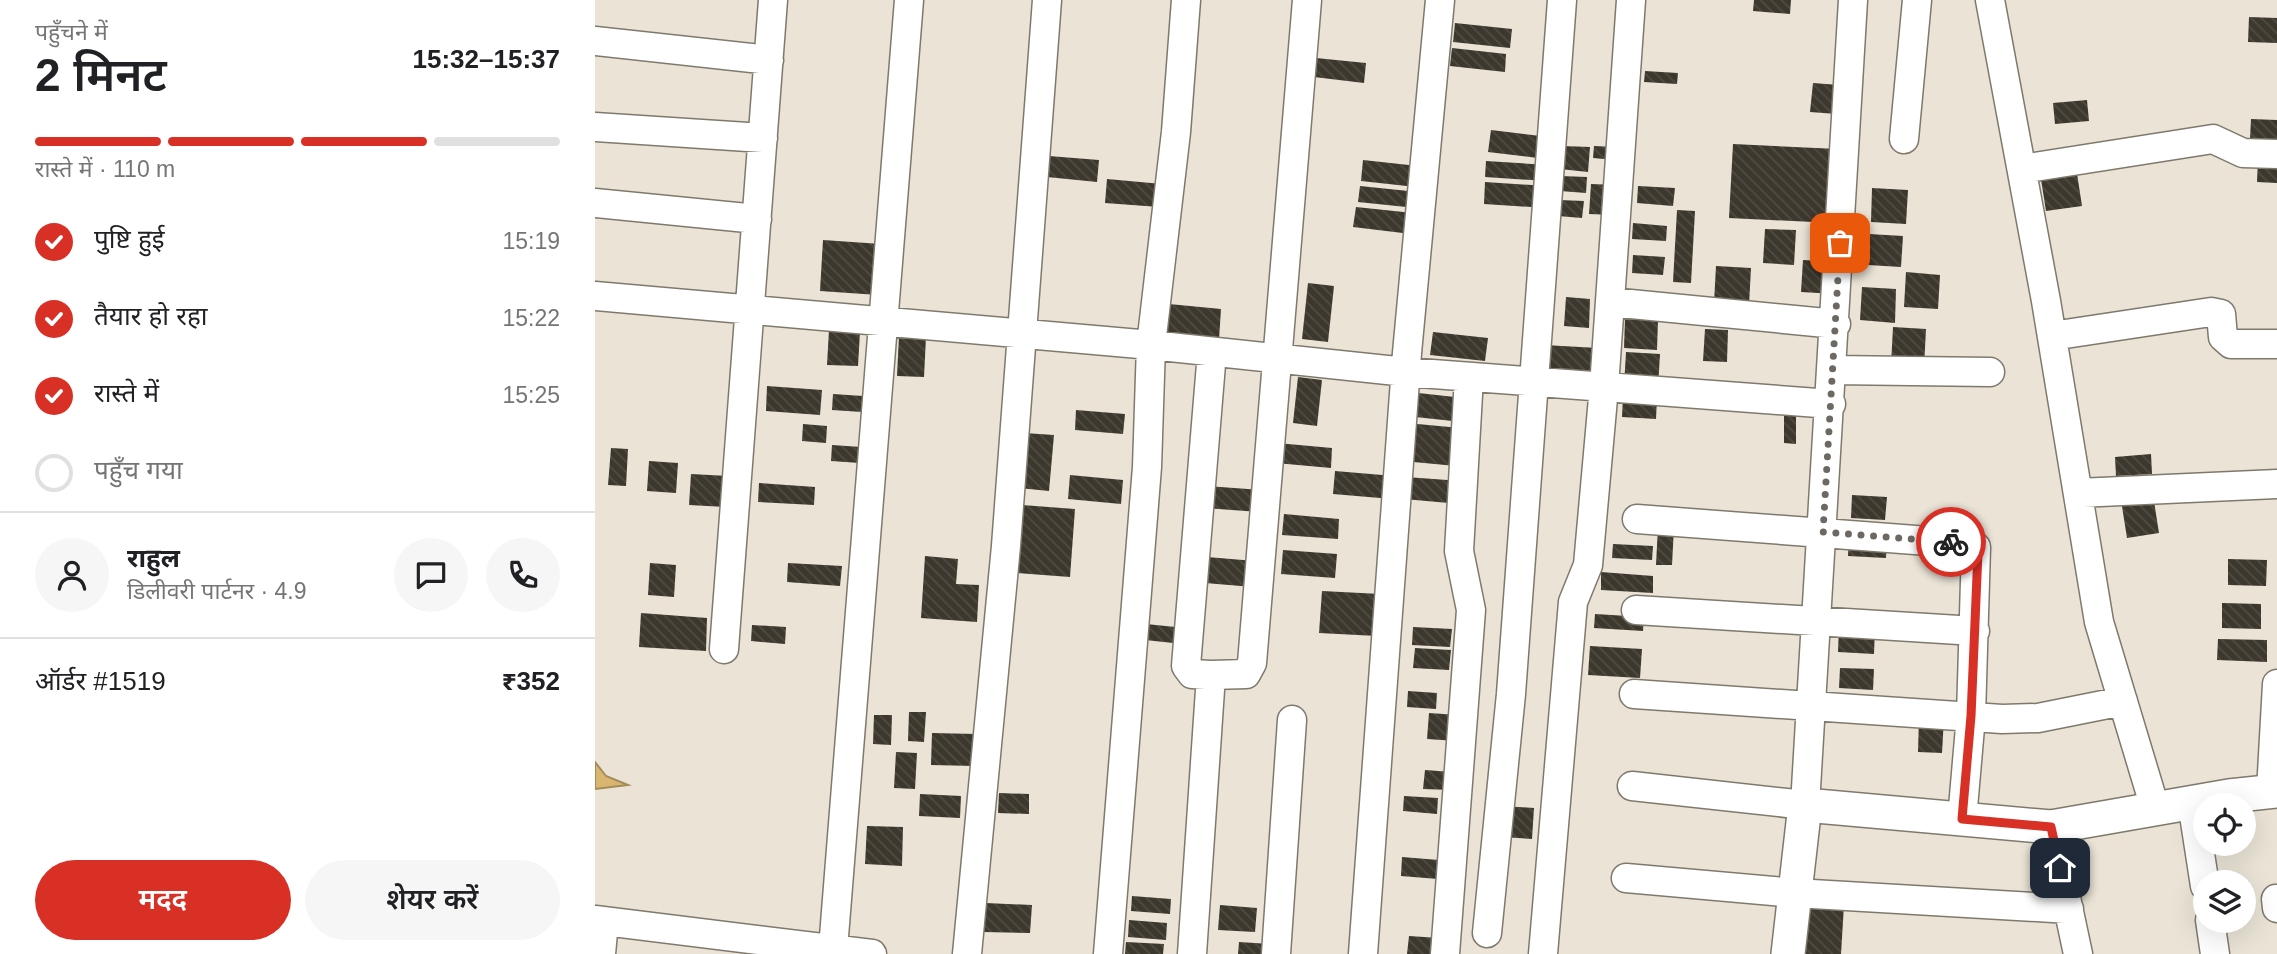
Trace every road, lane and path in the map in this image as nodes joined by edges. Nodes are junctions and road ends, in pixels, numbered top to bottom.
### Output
1 (773, 0) edge
2 (909, 0) edge
3 (1047, 0) edge
4 (1186, 0) edge
5 (1307, 0) edge
6 (1440, 0) edge
7 (1562, 0) edge
8 (1631, 0) edge
9 (1853, 0) edge
10 (1917, 0) edge
11 (1990, 0) edge
12 (595, 41) edge
13 (769, 60) junction
14 (595, 127) edge
15 (763, 138) junction
16 (1904, 139) dead end
17 (2277, 154) edge
18 (2021, 169) junction
19 (595, 203) edge
20 (757, 219) junction
21 (595, 296) edge
22 (1610, 302) junction
23 (751, 310) junction
24 (883, 322) junction
25 (1836, 324) junction
26 (1021, 334) junction
27 (2052, 336) junction
28 (2277, 344) edge
29 (1151, 345) junction
30 (1212, 352) junction
31 (1279, 359) junction
32 (1833, 370) junction
33 (1406, 372) junction
34 (1990, 372) dead end
35 (1469, 377) junction
36 (1535, 382) junction
37 (1604, 387) junction
38 (1831, 404) junction
39 (2277, 484) edge
40 (2078, 493) junction
41 (1637, 519) dead end
42 (1823, 532) junction
43 (1636, 610) dead end
44 (1817, 621) junction
45 (1975, 631) junction
46 (724, 649) dead end
47 (1211, 675) junction
48 (2277, 684) edge
49 (1634, 694) dead end
50 (2123, 701) junction
51 (1812, 705) junction
52 (1971, 716) junction
53 (1292, 719) dead end
54 (1632, 786) dead end
55 (2274, 791) edge
56 (2192, 802) junction
57 (1805, 805) junction
58 (2155, 808) junction
59 (1962, 819) junction
60 (2051, 827) junction
61 (2203, 870) edge
62 (1626, 878) dead end
63 (1795, 893) junction
64 (2069, 909) junction
65 (599, 920) edge
66 (1487, 933) dead end
67 (2212, 933) edge
68 (733, 945) edge
69 (833, 949) junction
70 (601, 954) edge
71 (872, 954) edge
72 (967, 954) edge
73 (1108, 954) edge
74 (1192, 954) edge
75 (1276, 954) edge
76 (1363, 954) edge
77 (1445, 954) edge
78 (1543, 954) edge
79 (1788, 954) edge
80 (2078, 954) edge
81 (2215, 954) edge

1 - 13 street
2 - 24 street
3 - 26 street
4 - 29 street
5 - 31 street
6 - 33 street
7 - 36 street
8 - 22 street
9 - 25 street
10 - 16 street
11 - 18 street
12 - 13 street
13 - 15 street
14 - 15 street
15 - 20 street
17 - 18 street
18 - 27 street
19 - 20 street
20 - 23 street
21 - 23 street
22 - 25 street
22 - 37 street
23 - 24 street
23 - 46 street
24 - 26 street
24 - 69 street
25 - 32 street
26 - 29 street
26 - 72 street
27 - 28 street
27 - 40 street
29 - 30 street
29 - 73 street
30 - 31 street
30 - 47 street
31 - 33 street
31 - 47 street
32 - 34 street
32 - 38 street
33 - 35 street
33 - 76 street
35 - 36 street
35 - 77 street
36 - 37 street
36 - 66 street
37 - 38 street
37 - 78 street
38 - 42 street
39 - 40 street
40 - 50 street
41 - 42 street
42 - 44 street
42 - 45 street
43 - 44 street
44 - 45 street
44 - 51 street
45 - 52 street
47 - 74 street
48 - 55 street
49 - 51 street
50 - 52 street
50 - 58 street
51 - 52 street
51 - 57 street
52 - 59 street
53 - 75 street
54 - 57 street
55 - 56 street
56 - 58 street
56 - 61 street
57 - 59 street
57 - 63 street
58 - 60 street
59 - 60 street
60 - 64 street
62 - 63 street
63 - 64 street
63 - 79 street
64 - 80 street
65 - 68 street
65 - 70 street
67 - 81 street
68 - 69 street
69 - 71 street

